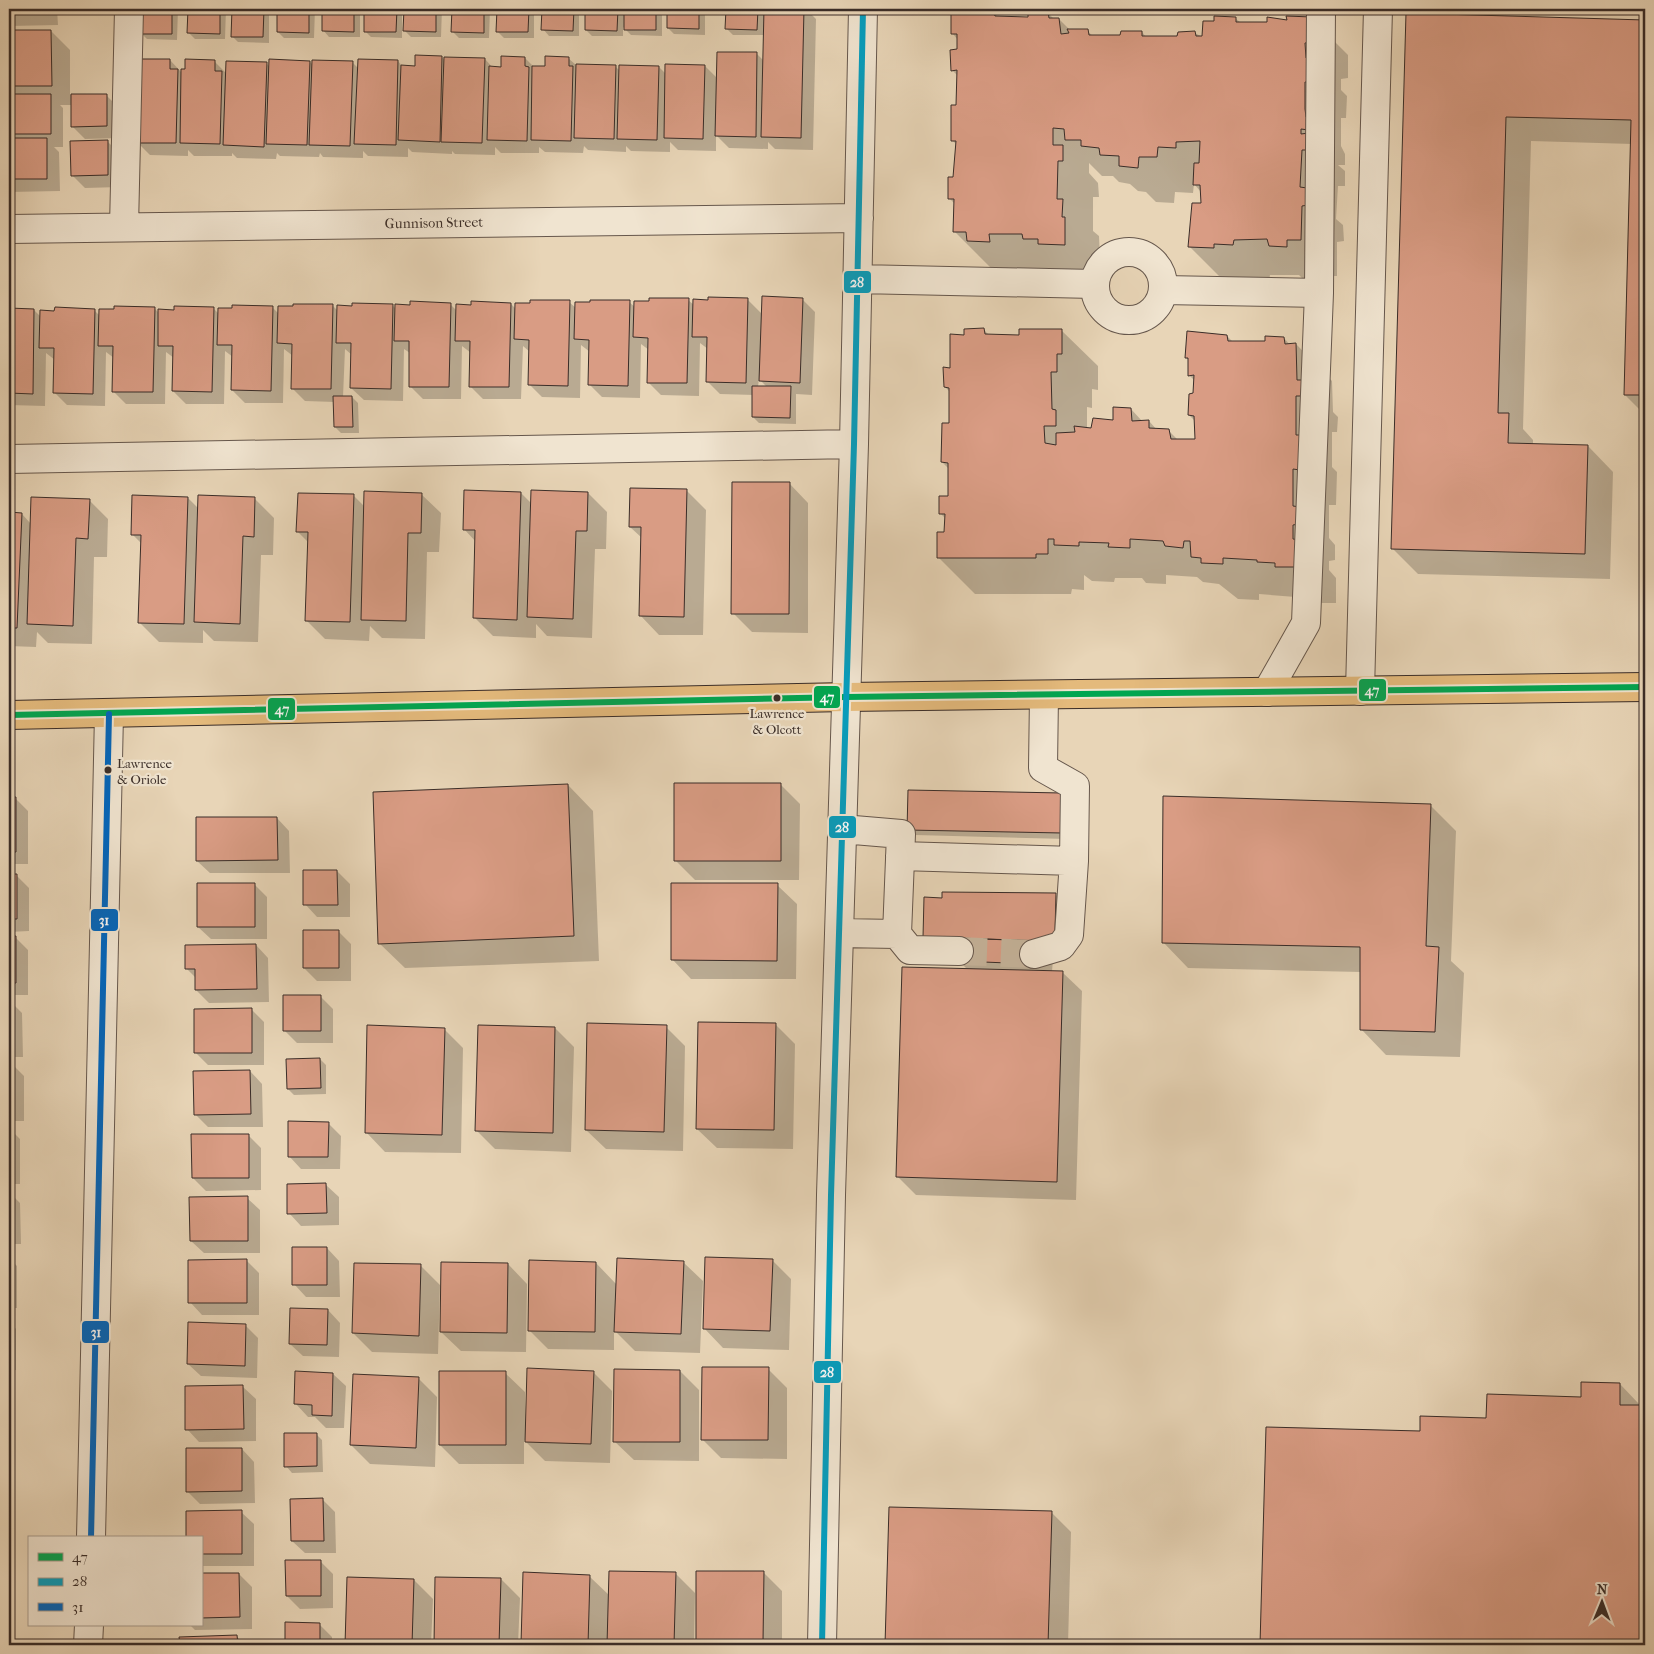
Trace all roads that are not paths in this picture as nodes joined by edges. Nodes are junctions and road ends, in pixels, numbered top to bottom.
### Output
1 (129, 9) edge
2 (863, 9) edge
3 (1322, 9) edge
4 (1378, 9) edge
5 (860, 218) junction
6 (124, 227) junction
7 (9, 229) edge
8 (858, 279) junction
9 (1094, 284) junction
10 (1163, 290) junction
11 (1319, 293) junction
12 (854, 444) junction
13 (9, 459) edge
14 (1645, 687) edge
15 (1360, 691) junction
16 (1267, 692) junction
17 (1044, 695) junction
18 (846, 697) junction
19 (109, 714) junction
20 (9, 715) edge
21 (842, 829) junction
22 (900, 856) junction
23 (1074, 861) junction
24 (839, 933) junction
25 (897, 934) junction
26 (959, 951) tunnel mouth
27 (1034, 954) tunnel mouth
28 (91, 1536) edge
29 (89, 1626) edge
30 (88, 1645) edge
31 (822, 1645) edge

1 - 6 street
2 - 5 street
3 - 11 street
4 - 15 street
5 - 6 street, Gunnison Street
5 - 8 street
6 - 7 street, Gunnison Street
8 - 9 street
8 - 12 street
9 - 10 street
9 - 10 street
10 - 11 street
11 - 16 street
12 - 13 street
12 - 18 street
14 - 15 main road
15 - 16 main road
16 - 17 main road
17 - 18 main road
17 - 23 street
18 - 19 main road
18 - 21 street
19 - 20 main road
19 - 28 street
21 - 22 street
21 - 24 street
22 - 23 street
22 - 25 street
23 - 27 street
24 - 25 street
24 - 31 street
25 - 26 street
29 - 30 street

